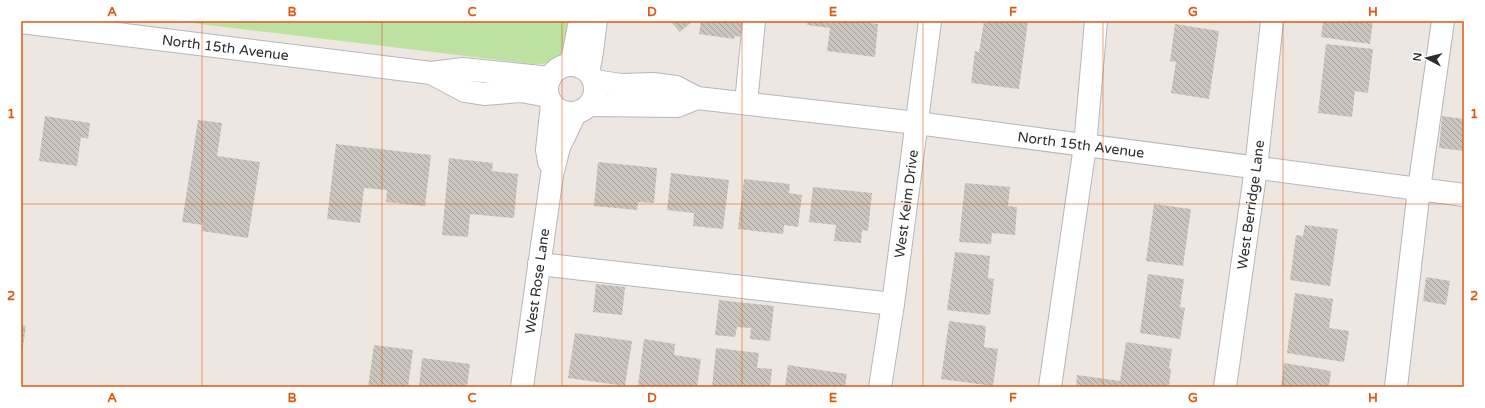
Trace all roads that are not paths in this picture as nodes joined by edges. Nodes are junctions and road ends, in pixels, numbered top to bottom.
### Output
1 (580, 21) edge
2 (596, 21) edge
3 (754, 21) edge
4 (930, 21) edge
5 (1096, 21) edge
6 (1272, 21) edge
7 (1443, 21) edge
8 (21, 22) edge
9 (583, 72) junction
10 (550, 93) junction
11 (697, 98) junction
12 (746, 103) junction
13 (582, 110) junction
14 (917, 123) junction
15 (1085, 146) junction
16 (1256, 168) junction
17 (552, 175) junction
18 (1419, 189) junction
19 (1464, 195) edge
20 (539, 264) junction
21 (893, 304) junction
22 (522, 387) edge
23 (880, 387) edge
24 (1050, 387) edge
25 (1225, 387) edge
26 (1396, 387) edge

1 - 9 street
2 - 9 street
3 - 12 street
4 - 14 street, West Keim Drive
5 - 15 street
6 - 16 street, West Berridge Lane
7 - 18 street
8 - 10 street, North 15th Avenue
9 - 10 street
9 - 11 street, North 15th Avenue
9 - 13 street
10 - 13 street
10 - 17 street, West Rose Lane
11 - 12 street, North 15th Avenue
11 - 13 street, North 15th Avenue
12 - 14 street, North 15th Avenue
13 - 17 street, West Rose Lane
14 - 15 street, North 15th Avenue
14 - 21 street, West Keim Drive
15 - 16 street, North 15th Avenue
15 - 24 street
16 - 18 street, North 15th Avenue
16 - 25 street, West Berridge Lane
17 - 20 street, West Rose Lane
18 - 19 street, North 15th Avenue
18 - 26 street
20 - 21 street
20 - 22 street, West Rose Lane
21 - 23 street, West Keim Drive

